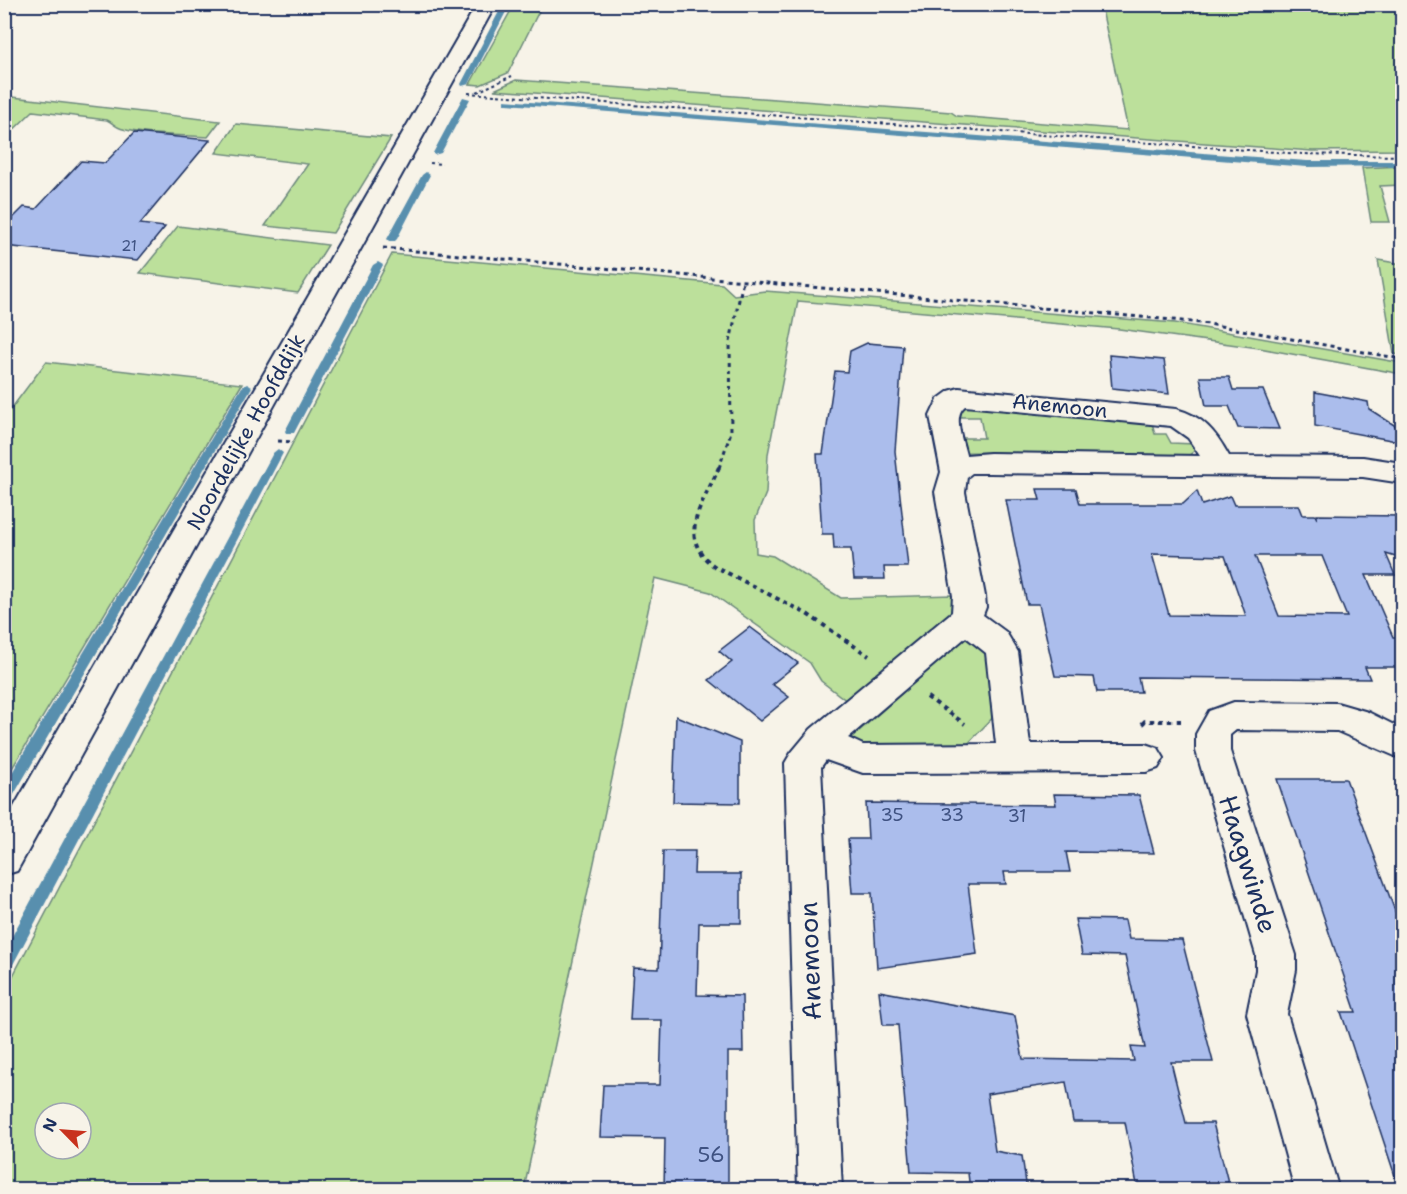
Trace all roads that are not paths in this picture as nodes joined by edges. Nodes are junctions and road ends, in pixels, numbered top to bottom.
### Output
1 (487, 4) edge
2 (1220, 466) junction
3 (955, 472) junction
4 (1402, 473) edge
5 (965, 619) junction
6 (823, 740) junction
7 (1402, 745) edge
8 (1146, 758) dead end
9 (1015, 760) junction
10 (4, 860) edge
11 (820, 1190) edge
12 (1317, 1190) edge

1 - 10 street, Noordelijke Hoofddijk
2 - 3 street
2 - 3 street, Anemoon
2 - 4 street
3 - 5 street, Anemoon
5 - 6 street, Anemoon
5 - 9 street
6 - 9 street
6 - 11 street, Anemoon
7 - 12 street, Haagwinde
8 - 9 street

